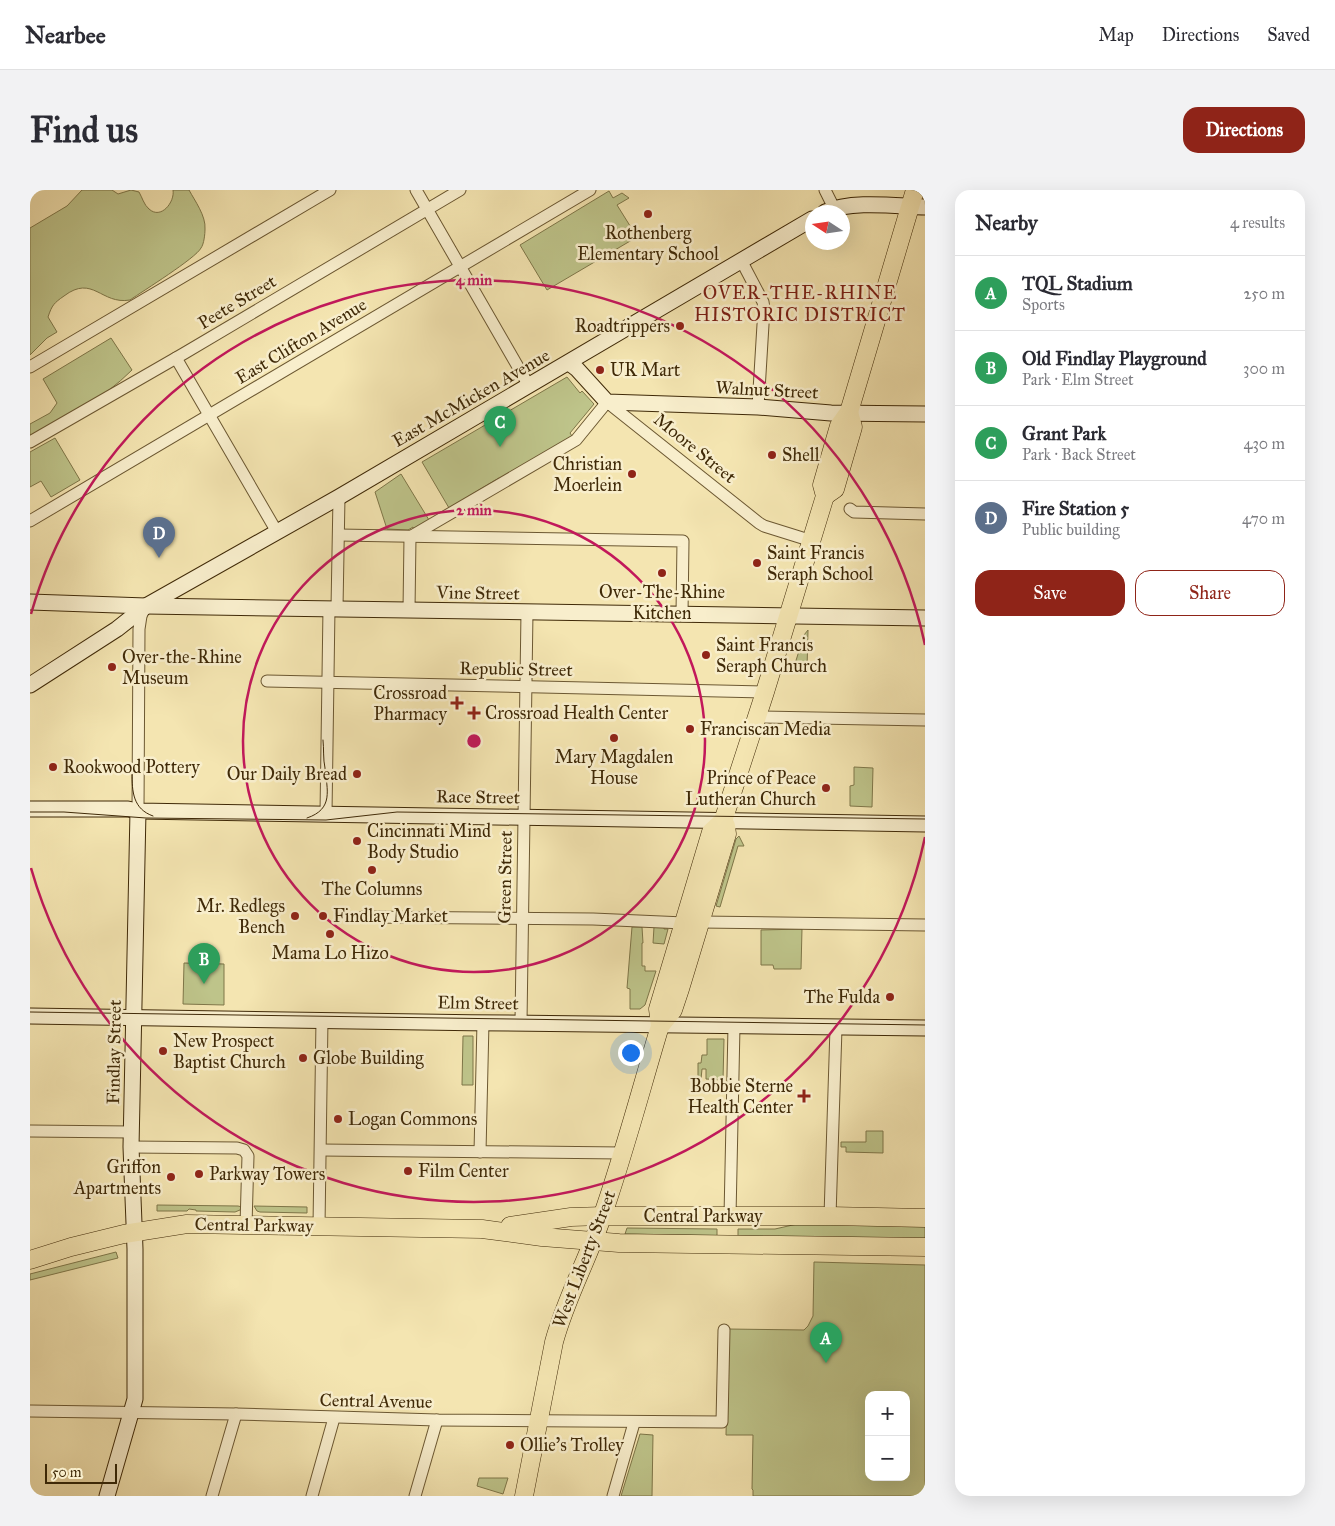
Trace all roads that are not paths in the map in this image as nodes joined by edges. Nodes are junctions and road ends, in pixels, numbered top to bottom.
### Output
1 (330, 190) edge
2 (416, 190) edge
3 (460, 190) edge
4 (589, 190) edge
5 (825, 190) edge
6 (917, 201) edge
7 (828, 205) edge
8 (850, 206) edge
9 (427, 209) junction
10 (805, 223) edge
11 (742, 262) junction
12 (460, 268) junction
13 (176, 358) junction
14 (569, 363) junction
15 (30, 367) edge
16 (529, 386) junction
17 (607, 402) junction
18 (758, 407) junction
19 (849, 412) junction
20 (925, 414) edge
21 (208, 416) junction
22 (30, 442) edge
23 (339, 497) junction
24 (850, 509) dead end
25 (925, 514) edge
26 (30, 520) edge
27 (277, 532) junction
28 (339, 535) junction
29 (410, 537) junction
30 (812, 541) junction
31 (198, 577) junction
32 (30, 602) edge
33 (146, 606) junction
34 (202, 606) junction
35 (333, 608) junction
36 (409, 610) junction
37 (527, 612) junction
38 (682, 614) junction
39 (789, 616) junction
40 (925, 618) edge
41 (267, 681) dead end
42 (328, 682) junction
43 (30, 685) edge
44 (526, 686) junction
45 (765, 692) junction
46 (757, 717) junction
47 (925, 720) edge
48 (30, 808) edge
49 (138, 811) junction
50 (326, 813) junction
51 (524, 817) junction
52 (723, 821) junction
53 (925, 824) edge
54 (363, 918) dead end
55 (522, 919) junction
56 (692, 923) junction
57 (925, 925) edge
58 (30, 1016) edge
59 (133, 1018) junction
60 (322, 1020) junction
61 (483, 1022) junction
62 (521, 1022) junction
63 (660, 1026) junction
64 (734, 1026) junction
65 (836, 1028) junction
66 (925, 1028) edge
67 (30, 1131) edge
68 (131, 1132) junction
69 (131, 1147) junction
70 (321, 1150) junction
71 (480, 1152) junction
72 (622, 1153) junction
73 (603, 1216) junction
74 (730, 1216) junction
75 (830, 1216) junction
76 (925, 1218) edge
77 (246, 1225) junction
78 (319, 1226) junction
79 (482, 1229) junction
80 (134, 1232) junction
81 (593, 1241) junction
82 (925, 1247) edge
83 (30, 1260) edge
84 (724, 1330) dead end
85 (30, 1411) edge
86 (132, 1414) junction
87 (236, 1414) junction
88 (334, 1418) junction
89 (436, 1420) junction
90 (540, 1422) junction
91 (634, 1423) junction
92 (107, 1496) edge
93 (212, 1496) edge
94 (312, 1496) edge
95 (415, 1496) edge
96 (524, 1496) edge
97 (614, 1496) edge

1 - 15 street
2 - 9 street
3 - 9 street, Peete Street
4 - 12 street, East Clifton Avenue
5 - 7 street
6 - 8 street
6 - 19 main road, West Liberty Street
9 - 12 street
9 - 13 street, Peete Street
10 - 11 street, East McMicken Avenue
11 - 14 street, East McMicken Avenue
11 - 18 street
12 - 16 street
12 - 21 street, East Clifton Avenue
13 - 21 street
13 - 22 street, Peete Street
14 - 16 street, East McMicken Avenue
14 - 17 street, Moore Street
16 - 23 street, East McMicken Avenue
17 - 18 street, Walnut Street
17 - 29 street
17 - 30 street, Moore Street
18 - 19 street, Walnut Street
19 - 20 street, Walnut Street
19 - 30 main road, West Liberty Street
21 - 26 street, East Clifton Avenue
21 - 27 street
23 - 27 street, East McMicken Avenue
23 - 28 street
24 - 25 street
27 - 31 street, East McMicken Avenue
28 - 29 street
28 - 35 street
29 - 36 street
29 - 38 street
30 - 39 main road, West Liberty Street
31 - 33 street, East McMicken Avenue
31 - 34 street
32 - 33 street, Vine Street
33 - 34 street, Vine Street
33 - 43 street, East McMicken Avenue
33 - 49 street, Findlay Street
34 - 35 street, Vine Street
35 - 36 street, Vine Street
35 - 42 street
36 - 37 street, Vine Street
37 - 38 street, Vine Street
37 - 44 street, Green Street
38 - 39 street, Vine Street
39 - 40 street, Vine Street
39 - 45 main road, West Liberty Street
41 - 42 street, Republic Street
42 - 44 street, Republic Street
42 - 50 street
44 - 45 street, Republic Street
44 - 51 street, Green Street
45 - 46 main road, West Liberty Street
46 - 47 street
46 - 52 main road, West Liberty Street
48 - 49 street, Race Street
49 - 50 street, Race Street
49 - 59 street, Findlay Street
50 - 51 street, Race Street
51 - 52 street, Race Street
51 - 55 street, Green Street
52 - 53 street, Race Street
52 - 56 main road, West Liberty Street
54 - 55 street
55 - 56 street
55 - 62 street, Green Street
56 - 57 street
56 - 63 main road, West Liberty Street
58 - 59 street, Elm Street
59 - 60 street, Elm Street
59 - 68 street, Findlay Street
60 - 61 street, Elm Street
60 - 70 street
61 - 62 street, Elm Street
61 - 71 street
62 - 63 street, Elm Street
63 - 64 street, Elm Street
63 - 72 main road, West Liberty Street
64 - 65 street, Elm Street
64 - 74 street
65 - 66 street, Elm Street
65 - 75 street
67 - 68 street
68 - 69 street, Findlay Street
69 - 77 street
69 - 80 street, Findlay Street
70 - 71 street
70 - 78 street
71 - 72 street
72 - 73 main road, West Liberty Street
73 - 74 main road, Central Parkway
73 - 79 main road, Central Parkway
73 - 81 main road, West Liberty Street
74 - 75 main road, Central Parkway
75 - 76 main road, Central Parkway
77 - 78 main road, Central Parkway
77 - 80 main road, Central Parkway
78 - 79 main road, Central Parkway
79 - 81 main road, Central Parkway
80 - 83 main road, Central Parkway
80 - 86 street, Findlay Street
81 - 82 main road, Central Parkway
81 - 90 main road, West Liberty Street
84 - 91 street, Central Avenue
85 - 86 street, Central Avenue
86 - 87 street, Central Avenue
86 - 92 street, Findlay Street
87 - 88 street, Central Avenue
87 - 93 street
88 - 89 street, Central Avenue
88 - 94 street
89 - 90 street, Central Avenue
89 - 95 street
90 - 91 street, Central Avenue
90 - 96 main road, West Liberty Street
91 - 97 street

